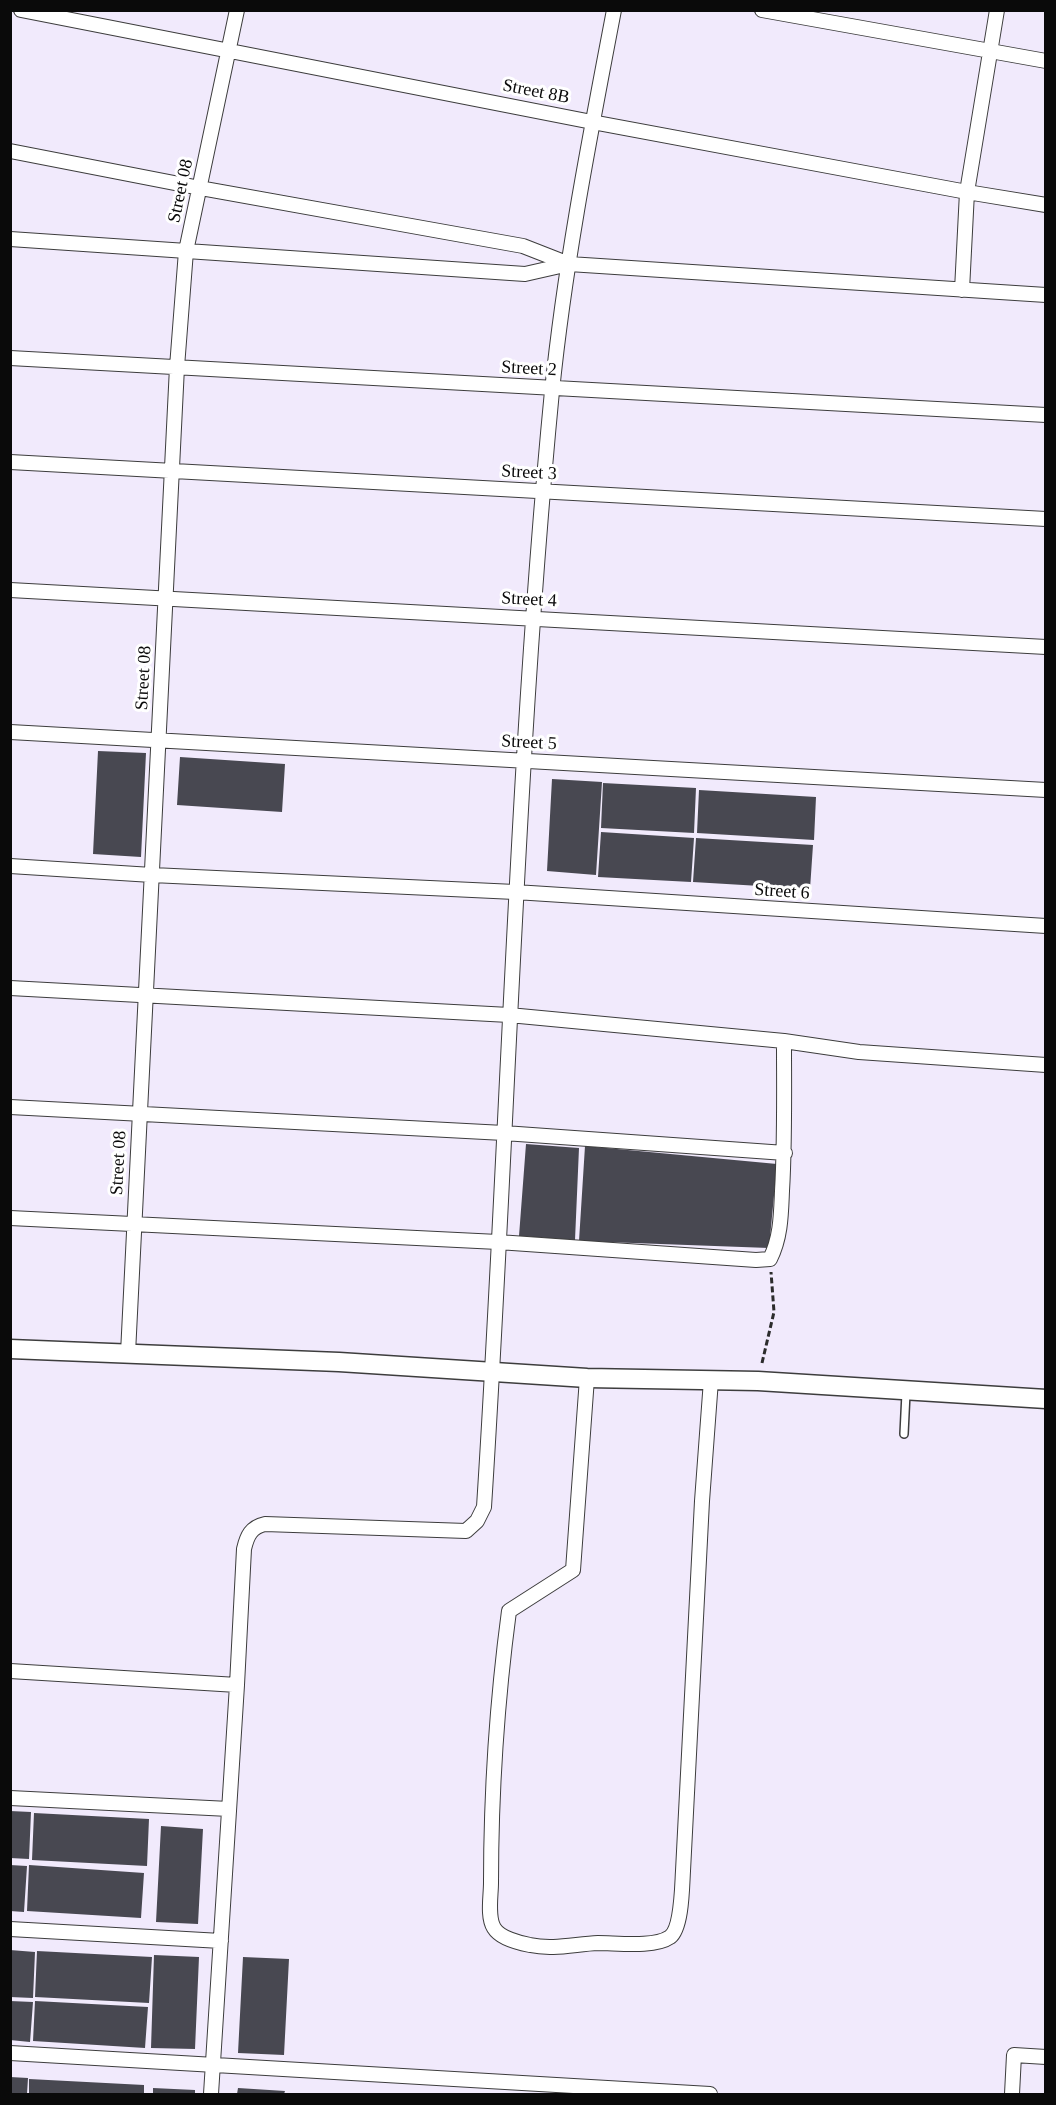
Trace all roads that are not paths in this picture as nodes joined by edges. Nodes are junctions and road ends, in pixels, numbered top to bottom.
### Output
1 (21, 10) edge
2 (237, 10) edge
3 (614, 10) edge
4 (762, 10) edge
5 (997, 10) edge
6 (229, 50) junction
7 (990, 51) junction
8 (1046, 61) edge
9 (592, 122) junction
10 (10, 151) edge
11 (200, 188) junction
12 (967, 192) junction
13 (1046, 205) edge
14 (10, 239) edge
15 (186, 251) junction
16 (569, 264) junction
17 (962, 290) junction
18 (1046, 295) edge
19 (10, 358) edge
20 (177, 367) junction
21 (552, 388) junction
22 (1046, 416) edge
23 (10, 462) edge
24 (172, 471) junction
25 (544, 492) junction
26 (1046, 519) edge
27 (10, 590) edge
28 (166, 598) junction
29 (533, 618) junction
30 (1046, 647) edge
31 (10, 732) edge
32 (159, 740) junction
33 (525, 760) junction
34 (1046, 790) edge
35 (10, 866) edge
36 (152, 875) junction
37 (515, 892) junction
38 (1046, 926) edge
39 (10, 988) edge
40 (146, 995) junction
41 (509, 1015) junction
42 (784, 1041) junction
43 (1046, 1065) edge
44 (10, 1107) edge
45 (140, 1114) junction
46 (504, 1133) junction
47 (784, 1153) junction
48 (10, 1218) edge
49 (134, 1224) junction
50 (498, 1242) junction
51 (10, 1349) edge
52 (128, 1353) junction
53 (492, 1373) junction
54 (587, 1378) junction
55 (711, 1380) junction
56 (906, 1390) junction
57 (1046, 1399) edge
58 (904, 1434) dead end
59 (10, 1671) edge
60 (237, 1685) junction
61 (10, 1798) edge
62 (229, 1809) junction
63 (10, 1929) edge
64 (221, 1941) junction
65 (10, 2053) edge
66 (1046, 2057) edge
67 (213, 2065) junction
68 (211, 2094) edge
69 (710, 2094) edge
70 (1012, 2094) edge

1 - 6 street, Street 8B
2 - 6 street, Street 08
3 - 9 street
4 - 7 street
5 - 7 street
6 - 9 street, Street 8B
6 - 11 street, Street 08
7 - 8 street
7 - 12 street
9 - 12 street, Street 8B
9 - 16 street
10 - 11 street
11 - 15 street, Street 08
11 - 16 street
12 - 13 street, Street 8B
12 - 17 street
14 - 15 street
15 - 16 street
15 - 20 street, Street 08
16 - 17 street
16 - 21 street
17 - 18 street
19 - 20 street, Street 2
20 - 21 street, Street 2
20 - 24 street, Street 08
21 - 22 street, Street 2
21 - 25 street
23 - 24 street, Street 3
24 - 25 street, Street 3
24 - 28 street, Street 08
25 - 26 street, Street 3
25 - 29 street
27 - 28 street, Street 4
28 - 29 street, Street 4
28 - 32 street, Street 08
29 - 30 street, Street 4
29 - 33 street
31 - 32 street, Street 5
32 - 33 street, Street 5
32 - 36 street, Street 08
33 - 34 street, Street 5
33 - 37 street
35 - 36 street, Street 6
36 - 37 street, Street 6
36 - 40 street, Street 08
37 - 38 street, Street 6
37 - 41 street
39 - 40 street
40 - 41 street
40 - 45 street, Street 08
41 - 42 street
41 - 46 street
42 - 43 street
42 - 47 street
44 - 45 street
45 - 46 street
45 - 49 street, Street 08
46 - 47 street
46 - 50 street
47 - 50 street
48 - 49 street
49 - 50 street
49 - 52 street, Street 08
50 - 53 street
51 - 52 street
52 - 53 street
53 - 54 street
53 - 60 street
54 - 55 street
54 - 55 street
55 - 56 street
56 - 57 street
56 - 58 lane
59 - 60 street
60 - 62 street
61 - 62 street
62 - 64 street
63 - 64 street
64 - 67 street
65 - 67 street
66 - 70 street
67 - 68 street
67 - 69 street

